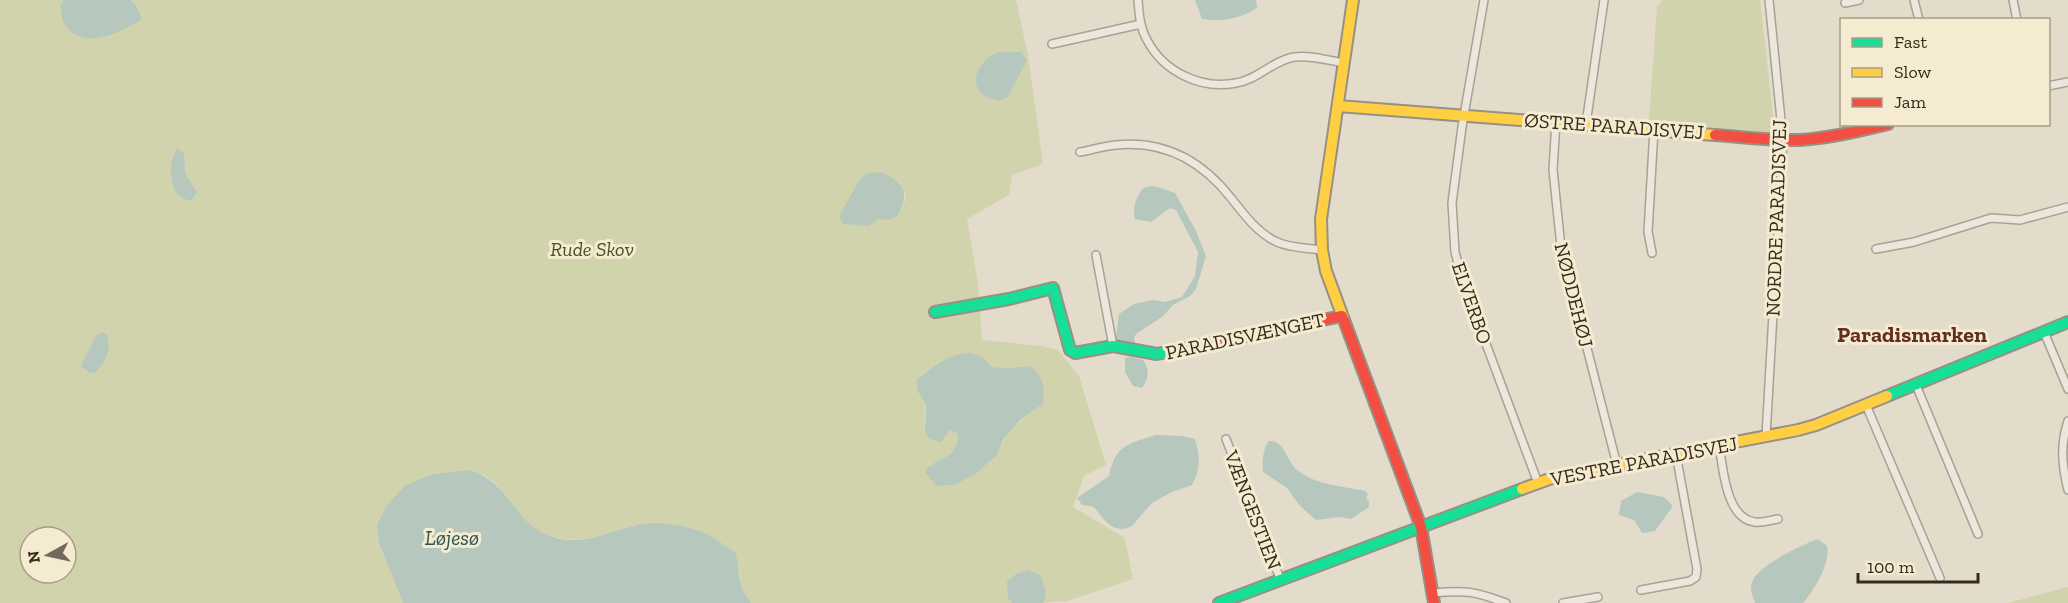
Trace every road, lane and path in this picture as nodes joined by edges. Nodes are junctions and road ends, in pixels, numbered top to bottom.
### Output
1 (1138, 0) edge
2 (1353, 0) edge
3 (1484, 0) edge
4 (1604, 0) edge
5 (1769, 0) edge
6 (1859, 0) edge
7 (1914, 0) edge
8 (2013, 0) edge
9 (1845, 3) dead end
10 (1918, 18) edge
11 (2017, 18) edge
12 (1141, 24) junction
13 (1053, 44) dead end
14 (1344, 63) junction
15 (2068, 82) edge
16 (2050, 86) edge
17 (1338, 106) junction
18 (1466, 115) junction
19 (1556, 121) junction
20 (1586, 124) junction
21 (1880, 126) edge
22 (1654, 129) junction
23 (1783, 140) junction
24 (1080, 153) dead end
25 (2068, 207) edge
26 (1876, 249) dead end
27 (1322, 250) junction
28 (1652, 254) dead end
29 (1096, 255) dead end
30 (935, 312) dead end
31 (1342, 316) junction
32 (2068, 322) edge
33 (2044, 332) junction
34 (1113, 346) junction
35 (1916, 385) junction
36 (2068, 389) edge
37 (1866, 405) junction
38 (2068, 421) edge
39 (1766, 436) junction
40 (1226, 440) dead end
41 (1719, 445) junction
42 (1676, 453) junction
43 (1617, 465) junction
44 (1538, 483) junction
45 (2068, 490) edge
46 (1778, 519) dead end
47 (1421, 527) junction
48 (1978, 534) dead end
49 (1940, 578) dead end
50 (1281, 581) junction
51 (1641, 590) dead end
52 (1598, 597) dead end
53 (1433, 598) edge
54 (1219, 603) edge
55 (1506, 603) edge
56 (1563, 603) edge

1 - 12 street
2 - 14 street
3 - 18 street, ELVERBO
4 - 20 street
5 - 23 street, NORDRE PARADISVEJ
6 - 9 street
7 - 10 street
8 - 11 street
12 - 13 street
12 - 14 street
14 - 17 street
15 - 16 street
17 - 18 street, ØSTRE PARADISVEJ
17 - 27 street
18 - 19 street, ØSTRE PARADISVEJ
18 - 44 street, ELVERBO
19 - 20 street, ØSTRE PARADISVEJ
19 - 43 street, NØDDEHØJ
20 - 22 street, ØSTRE PARADISVEJ
21 - 23 street, ØSTRE PARADISVEJ
22 - 23 street, ØSTRE PARADISVEJ
22 - 28 street
23 - 39 street, NORDRE PARADISVEJ
24 - 27 street
25 - 26 street
27 - 31 street
29 - 34 street
30 - 34 street, PARADISVÆNGET
31 - 34 street, PARADISVÆNGET
31 - 47 street
32 - 33 street, VESTRE PARADISVEJ
33 - 35 street, VESTRE PARADISVEJ
33 - 36 street
35 - 37 street, VESTRE PARADISVEJ
35 - 48 street
37 - 39 street, VESTRE PARADISVEJ
37 - 49 street
38 - 45 street
39 - 41 street, VESTRE PARADISVEJ
40 - 50 street, VÆNGESTIEN
41 - 42 street, VESTRE PARADISVEJ
41 - 46 street
42 - 43 street, VESTRE PARADISVEJ
42 - 51 street
43 - 44 street, VESTRE PARADISVEJ
44 - 47 street, VESTRE PARADISVEJ
47 - 50 street, VESTRE PARADISVEJ
47 - 53 street
50 - 54 street, VESTRE PARADISVEJ
52 - 56 street
53 - 55 street

